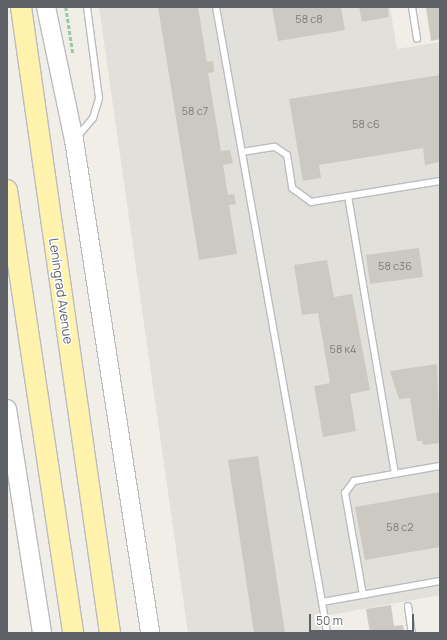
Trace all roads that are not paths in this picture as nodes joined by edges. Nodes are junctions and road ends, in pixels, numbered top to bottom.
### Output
1 (21, 7) edge
2 (46, 7) edge
3 (87, 7) edge
4 (216, 7) edge
5 (412, 7) edge
6 (417, 39) dead end
7 (74, 140) junction
8 (242, 152) junction
9 (440, 181) edge
10 (7, 190) edge
11 (348, 196) junction
12 (7, 409) edge
13 (440, 466) edge
14 (395, 474) junction
15 (440, 581) edge
16 (363, 595) junction
17 (322, 602) junction
18 (408, 606) dead end
19 (147, 628) edge
20 (42, 633) edge
21 (73, 633) edge
22 (110, 633) edge
23 (327, 633) edge
24 (412, 633) edge

1 - 22 main road, Leningrad Avenue
2 - 7 main road
3 - 7 lane
4 - 8 lane
5 - 6 lane
7 - 19 main road
8 - 11 lane
8 - 17 lane
9 - 11 lane
10 - 21 main road
11 - 14 lane
12 - 20 main road
13 - 14 lane
14 - 16 lane
15 - 16 lane
16 - 17 lane
17 - 23 lane
18 - 24 lane

